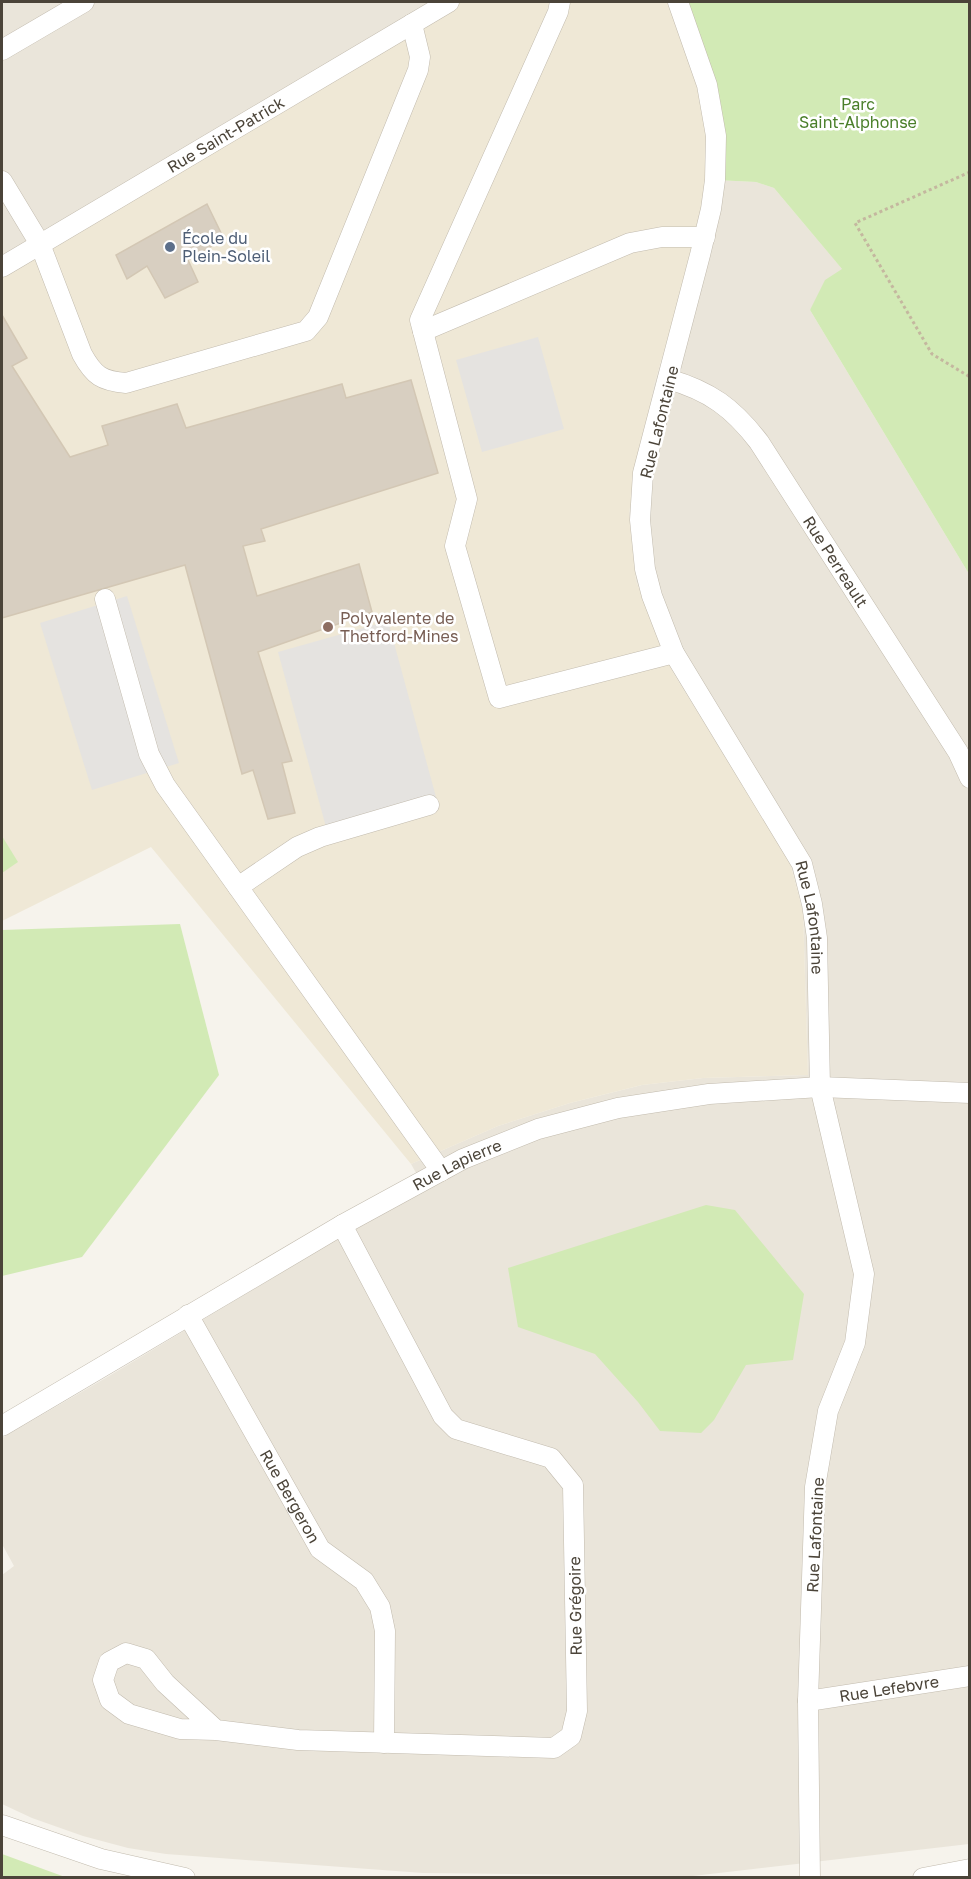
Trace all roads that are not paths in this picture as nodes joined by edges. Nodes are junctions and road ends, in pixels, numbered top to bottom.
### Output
1 (84, 2) edge
2 (449, 2) edge
3 (560, 2) edge
4 (678, 2) edge
5 (412, 24) junction
6 (2, 50) edge
7 (2, 181) edge
8 (705, 237) junction
9 (40, 244) junction
10 (2, 267) edge
11 (423, 331) junction
12 (668, 379) junction
13 (105, 599) dead end
14 (674, 653) junction
15 (969, 778) edge
16 (429, 805) dead end
17 (238, 887) junction
18 (820, 1087) junction
19 (969, 1093) edge
20 (441, 1171) junction
21 (342, 1225) junction
22 (188, 1315) junction
23 (2, 1426) edge
24 (969, 1676) edge
25 (808, 1701) junction
26 (216, 1730) junction
27 (384, 1743) junction
28 (2, 1825) edge
29 (969, 1869) edge
30 (185, 1878) edge
31 (810, 1878) edge
32 (923, 1878) edge

1 - 6 street
2 - 5 street, Rue Saint-Patrick
3 - 11 street
4 - 8 street, Rue Lafontaine
5 - 9 street, Rue Saint-Patrick
5 - 9 street
7 - 9 street
8 - 11 street
8 - 12 street, Rue Lafontaine
9 - 10 street, Rue Saint-Patrick
11 - 14 street
12 - 14 street, Rue Lafontaine
12 - 15 street, Rue Perreault
13 - 17 street
14 - 18 street, Rue Lafontaine
16 - 17 street
17 - 20 street
18 - 19 street, Rue Lapierre
18 - 20 street, Rue Lapierre
18 - 25 street, Rue Lafontaine
20 - 21 street, Rue Lapierre
21 - 22 street, Rue Lapierre
21 - 27 street, Rue Grégoire
22 - 23 street, Rue Lapierre
22 - 27 street, Rue Bergeron
24 - 25 street, Rue Lefebvre
25 - 31 street, Rue Lafontaine
26 - 26 street, Rue Grégoire
26 - 27 street, Rue Grégoire
28 - 30 street
29 - 32 street

